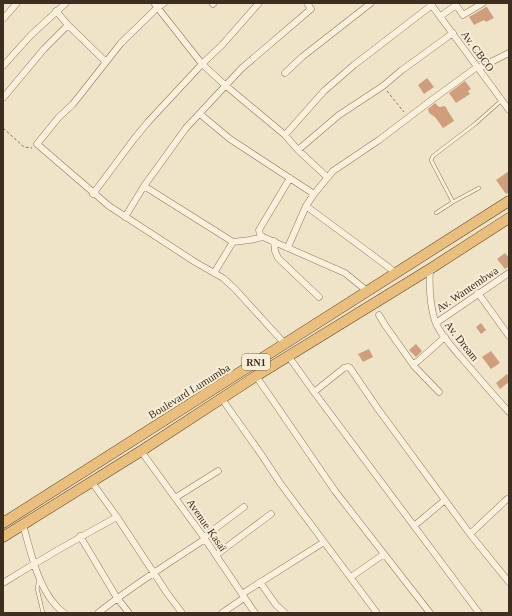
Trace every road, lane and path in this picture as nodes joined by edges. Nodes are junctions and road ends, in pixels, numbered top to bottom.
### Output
1 (17, 3) edge
2 (66, 3) edge
3 (164, 3) edge
4 (259, 3) edge
5 (307, 3) edge
6 (371, 3) edge
7 (483, 3) edge
8 (431, 4) edge
9 (156, 6) edge
10 (56, 11) junction
11 (441, 16) junction
12 (3, 19) edge
13 (68, 25) junction
14 (453, 33) junction
15 (509, 52) edge
16 (106, 62) junction
17 (202, 64) junction
18 (3, 66) edge
19 (478, 67) junction
20 (285, 73) dead end
21 (225, 85) junction
22 (383, 86) junction
23 (3, 98) edge
24 (502, 100) junction
25 (509, 110) edge
26 (200, 114) junction
27 (409, 117) junction
28 (3, 128) edge
29 (285, 135) junction
30 (37, 144) junction
31 (298, 150) junction
32 (328, 177) junction
33 (290, 178) junction
34 (144, 186) junction
35 (479, 188) dead end
36 (93, 194) junction
37 (314, 194) junction
38 (509, 201) edge
39 (453, 202) junction
40 (306, 206) junction
41 (436, 213) dead end
42 (125, 217) junction
43 (509, 218) edge
44 (263, 237) junction
45 (274, 241) junction
46 (233, 242) junction
47 (288, 247) junction
48 (430, 269) junction
49 (214, 273) junction
50 (396, 273) junction
51 (509, 273) edge
52 (367, 291) junction
53 (478, 293) junction
54 (319, 297) dead end
55 (380, 314) dead end
56 (436, 322) junction
57 (509, 336) edge
58 (445, 337) junction
59 (285, 344) junction
60 (289, 357) junction
61 (413, 364) junction
62 (256, 376) junction
63 (314, 392) junction
64 (439, 392) dead end
65 (222, 399) junction
66 (509, 412) edge
67 (140, 451) junction
68 (218, 471) dead end
69 (92, 481) junction
70 (175, 498) junction
71 (509, 499) edge
72 (445, 500) junction
73 (244, 507) dead end
74 (271, 514) dead end
75 (118, 517) junction
76 (3, 523) edge
77 (23, 525) junction
78 (414, 526) junction
79 (470, 534) junction
80 (80, 536) junction
81 (3, 537) edge
82 (204, 538) junction
83 (324, 542) junction
84 (384, 554) junction
85 (216, 555) junction
86 (35, 563) junction
87 (153, 572) junction
88 (351, 577) junction
89 (40, 579) junction
90 (260, 582) junction
91 (509, 582) edge
92 (3, 583) edge
93 (243, 596) junction
94 (117, 598) junction
95 (43, 613) edge
96 (64, 613) edge
97 (98, 613) edge
98 (129, 613) edge
99 (182, 613) edge
100 (222, 613) edge
101 (255, 613) edge
102 (285, 613) edge
103 (377, 613) edge
104 (430, 613) edge
105 (479, 613) edge

1 - 12 street
2 - 10 street
3 - 9 street
4 - 17 street
5 - 21 street
6 - 20 street
7 - 11 street
8 - 11 street, Av. CBCO
8 - 29 street
9 - 16 street
9 - 17 street
10 - 13 street
10 - 18 street
11 - 14 street, Av. CBCO
13 - 16 street
13 - 23 street
14 - 19 street, Av. CBCO
14 - 22 street
15 - 19 street
16 - 30 street
17 - 21 street
17 - 36 street
19 - 24 street, Av. CBCO
19 - 27 street
21 - 26 street
21 - 29 street
22 - 27 path
22 - 31 street
24 - 25 street, Av. CBCO
24 - 39 lane
26 - 33 street
26 - 34 street
27 - 32 street
28 - 30 path
29 - 31 street
30 - 36 street
31 - 32 street
32 - 37 street
33 - 37 street
33 - 44 street
34 - 42 street
34 - 46 street
35 - 39 lane
36 - 42 street
37 - 40 street
38 - 50 highway, Boulevard Lumumba / RN1
39 - 41 lane
40 - 47 street
40 - 50 street
42 - 49 street
43 - 48 highway, RN1
44 - 45 street
44 - 46 street
45 - 47 street
45 - 54 street
46 - 49 street
47 - 52 street
48 - 56 street, Av. Dream
48 - 60 highway, RN1
49 - 59 street
50 - 52 highway, Boulevard Lumumba / RN1
51 - 53 street, Av. Wantembwa
52 - 59 highway, Boulevard Lumumba / RN1
53 - 56 street, Av. Wantembwa
53 - 57 street
55 - 61 street
56 - 58 street, Av. Dream
58 - 61 street
58 - 66 street, Av. Dream
59 - 76 highway, Boulevard Lumumba / RN1
60 - 62 highway, RN1
60 - 63 street
61 - 64 street
62 - 65 highway, RN1
62 - 84 street
63 - 72 street
63 - 78 street
65 - 67 highway, RN1
65 - 83 street
67 - 69 highway, RN1
67 - 70 street, Avenue Kasaï
68 - 70 street
69 - 75 street
69 - 77 highway, RN1
70 - 82 street, Avenue Kasaï
71 - 79 street
72 - 78 street
72 - 79 street
73 - 82 street
74 - 85 street
75 - 80 street
75 - 87 street
77 - 81 highway, RN1
77 - 86 street
78 - 105 street
79 - 91 street
80 - 86 street
80 - 94 street
82 - 85 street, Avenue Kasaï
82 - 87 street
83 - 88 street
83 - 90 street
84 - 88 street
84 - 104 street
85 - 93 street, Avenue Kasaï
86 - 89 street
86 - 92 street
87 - 94 street
87 - 99 street
88 - 103 street
89 - 95 lane
89 - 96 street
90 - 93 street
90 - 102 street
93 - 100 street
93 - 101 street, Avenue Kasaï
94 - 97 street
94 - 98 street

